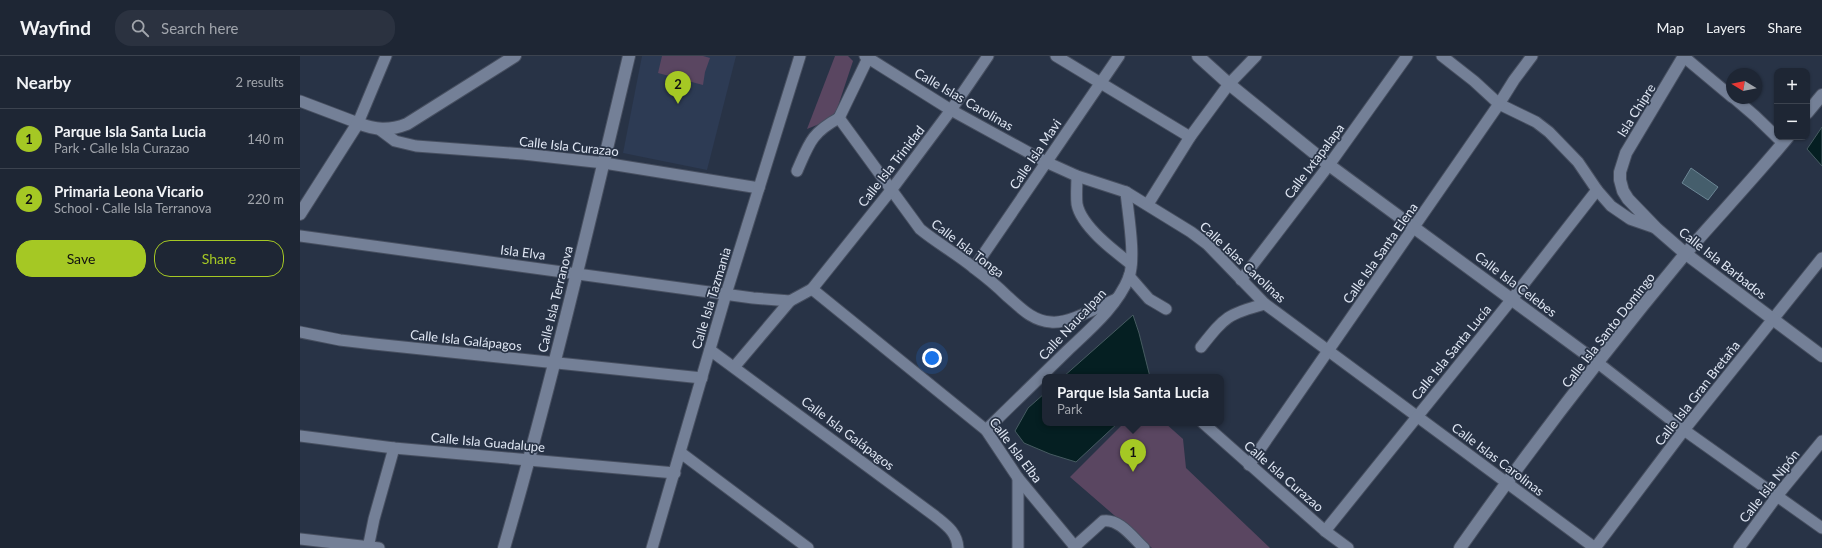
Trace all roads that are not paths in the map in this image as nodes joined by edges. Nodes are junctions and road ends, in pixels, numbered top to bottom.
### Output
1 (386, 56) edge
2 (515, 56) edge
3 (630, 56) edge
4 (800, 56) edge
5 (988, 56) edge
6 (1056, 56) edge
7 (1119, 56) edge
8 (1198, 56) edge
9 (1256, 56) edge
10 (1407, 56) edge
11 (1442, 56) edge
12 (1532, 56) edge
13 (1684, 56) edge
14 (867, 57) edge
15 (1101, 82) junction
16 (1229, 84) junction
17 (1726, 91) edge
18 (1822, 95) edge
19 (300, 101) edge
20 (1499, 104) junction
21 (1741, 104) edge
22 (1810, 109) edge
23 (951, 110) junction
24 (838, 118) junction
25 (358, 123) junction
26 (378, 129) junction
27 (1774, 131) edge
28 (1190, 137) junction
29 (1785, 140) edge
30 (1046, 162) junction
31 (604, 163) junction
32 (1330, 165) junction
33 (797, 171) dead end
34 (1077, 176) junction
35 (1620, 180) joint
36 (759, 188) junction
37 (892, 189) junction
38 (1597, 190) junction
39 (1126, 192) junction
40 (1148, 204) junction
41 (300, 214) edge
42 (1415, 227) junction
43 (1656, 228) junction
44 (300, 236) edge
45 (1686, 254) junction
46 (1822, 258) edge
47 (1131, 264) junction
48 (974, 268) junction
49 (577, 273) junction
50 (1129, 276) junction
51 (1241, 280) junction
52 (812, 289) junction
53 (726, 294) junction
54 (1116, 298) junction
55 (1512, 299) junction
56 (790, 301) junction
57 (1265, 304) junction
58 (1166, 309) dead end
59 (1774, 319) junction
60 (300, 332) edge
61 (1200, 347) dead end
62 (710, 350) junction
63 (1329, 351) junction
64 (1822, 356) edge
65 (1598, 363) junction
66 (553, 364) junction
67 (735, 366) junction
68 (1044, 374) edge
69 (1042, 376) edge
70 (702, 378) junction
71 (1417, 417) junction
72 (1206, 426) edge
73 (986, 430) junction
74 (1684, 430) junction
75 (300, 436) edge
76 (1822, 441) edge
77 (394, 448) junction
78 (681, 453) junction
79 (529, 459) junction
80 (1249, 465) junction
81 (674, 473) junction
82 (1018, 478) junction
83 (1506, 483) junction
84 (1777, 496) junction
85 (1822, 528) edge
86 (1324, 531) junction
87 (300, 539) edge
88 (1075, 547) edge
89 (372, 548) edge
90 (504, 548) edge
91 (652, 548) edge
92 (808, 548) edge
93 (958, 548) edge
94 (1018, 548) edge
95 (1144, 548) edge
96 (1348, 548) edge
97 (1460, 548) edge
98 (1595, 548) edge
99 (1739, 548) edge

1 - 25 street
2 - 26 street
3 - 31 street, Calle Isla Terranova
4 - 36 street, Calle Isla Tazmania
5 - 23 street, Calle Isla Trinidad
6 - 15 street
7 - 15 street, Calle Isla Mavi
8 - 16 street, Calle Isla Celebes
9 - 16 street
10 - 32 street, Calle Ixtapalapa
11 - 20 street
12 - 20 street, Calle Isla Santa Elena
13 - 17 street
13 - 35 street, Isla Chipre
14 - 23 street, Calle Islas Carolinas
14 - 24 street
15 - 28 street
15 - 30 street, Calle Isla Mavi
16 - 28 street
16 - 32 street, Calle Isla Celebes
18 - 22 street
19 - 25 street
20 - 38 street
20 - 42 street, Calle Isla Santa Elena
21 - 27 street
23 - 30 street, Calle Islas Carolinas
23 - 37 street, Calle Isla Trinidad
24 - 33 street
24 - 37 street, Calle Isla Tonga
25 - 26 street
25 - 41 street
26 - 31 street, Calle Isla Curazao
28 - 40 street
29 - 45 street, Calle Isla Santo Domingo
30 - 34 street, Calle Islas Carolinas
30 - 48 street, Calle Isla Mavi
31 - 36 street, Calle Isla Curazao
31 - 49 street, Calle Isla Terranova
32 - 42 street, Calle Isla Celebes
32 - 51 street, Calle Ixtapalapa
34 - 39 street, Calle Islas Carolinas
34 - 47 street
35 - 43 street, Calle Isla Barbados
36 - 53 street, Calle Isla Tazmania
37 - 48 street, Calle Isla Tonga
37 - 52 street, Calle Isla Trinidad
38 - 43 street
38 - 55 street, Calle Isla Santa Lucía
39 - 40 street, Calle Islas Carolinas
39 - 47 street, Calle Naucalpan
40 - 51 street, Calle Islas Carolinas
42 - 55 street, Calle Isla Celebes
42 - 63 street, Calle Isla Santa Elena
43 - 45 street, Calle Isla Barbados
44 - 49 street, Isla Elva
45 - 59 street, Calle Isla Barbados
45 - 65 street, Calle Isla Santo Domingo
46 - 59 street, Calle Isla Gran Bretaña
47 - 50 street, Calle Naucalpan
48 - 54 street, Calle Isla Tonga
49 - 53 street, Isla Elva
49 - 66 street, Calle Isla Terranova
50 - 54 street, Calle Naucalpan
50 - 58 street
51 - 57 street, Calle Islas Carolinas
52 - 56 street, Isla Elva
52 - 73 street, Calle Isla Elba
53 - 56 street, Isla Elva
53 - 62 street, Calle Isla Tazmania
54 - 68 street, Calle Naucalpan
55 - 65 street, Calle Isla Celebes
55 - 71 street, Calle Isla Santa Lucía
56 - 67 street
57 - 61 street
57 - 63 street, Calle Islas Carolinas
59 - 64 street, Calle Isla Barbados
59 - 74 street, Calle Isla Gran Bretaña
60 - 66 street, Calle Isla Galápagos
62 - 67 street, Calle Isla Galápagos
62 - 70 street, Calle Isla Tazmania
63 - 71 street, Calle Islas Carolinas
63 - 80 street, Calle Isla Santa Elena
65 - 74 street, Calle Isla Celebes
65 - 83 street, Calle Isla Santo Domingo
66 - 70 street, Calle Isla Galápagos
66 - 79 street, Calle Isla Terranova
67 - 93 street, Calle Isla Galápagos
69 - 73 street, Calle Naucalpan
70 - 78 street, Calle Isla Tazmania
71 - 83 street, Calle Islas Carolinas
71 - 86 street, Calle Isla Santa Lucía
72 - 80 street, Calle Isla Curazao
73 - 82 street, Calle Isla Elba
74 - 84 street, Calle Isla Celebes
74 - 98 street, Calle Isla Gran Bretaña
75 - 77 street, Calle Isla Guadalupe
76 - 84 street, Calle Isla Nipón
77 - 79 street, Calle Isla Guadalupe
77 - 89 street
78 - 81 street, Calle Isla Tazmania
78 - 92 street
79 - 81 street, Calle Isla Guadalupe
79 - 90 street, Calle Isla Terranova
80 - 86 street, Calle Isla Curazao
81 - 91 street, Calle Isla Tazmania
82 - 88 street, Calle Isla Elba
82 - 94 street
83 - 97 street, Calle Isla Santo Domingo
83 - 98 street, Calle Islas Carolinas
84 - 85 street, Calle Isla Celebes
84 - 99 street, Calle Isla Nipón
86 - 96 street, Calle Isla Curazao
87 - 89 street
88 - 95 street

